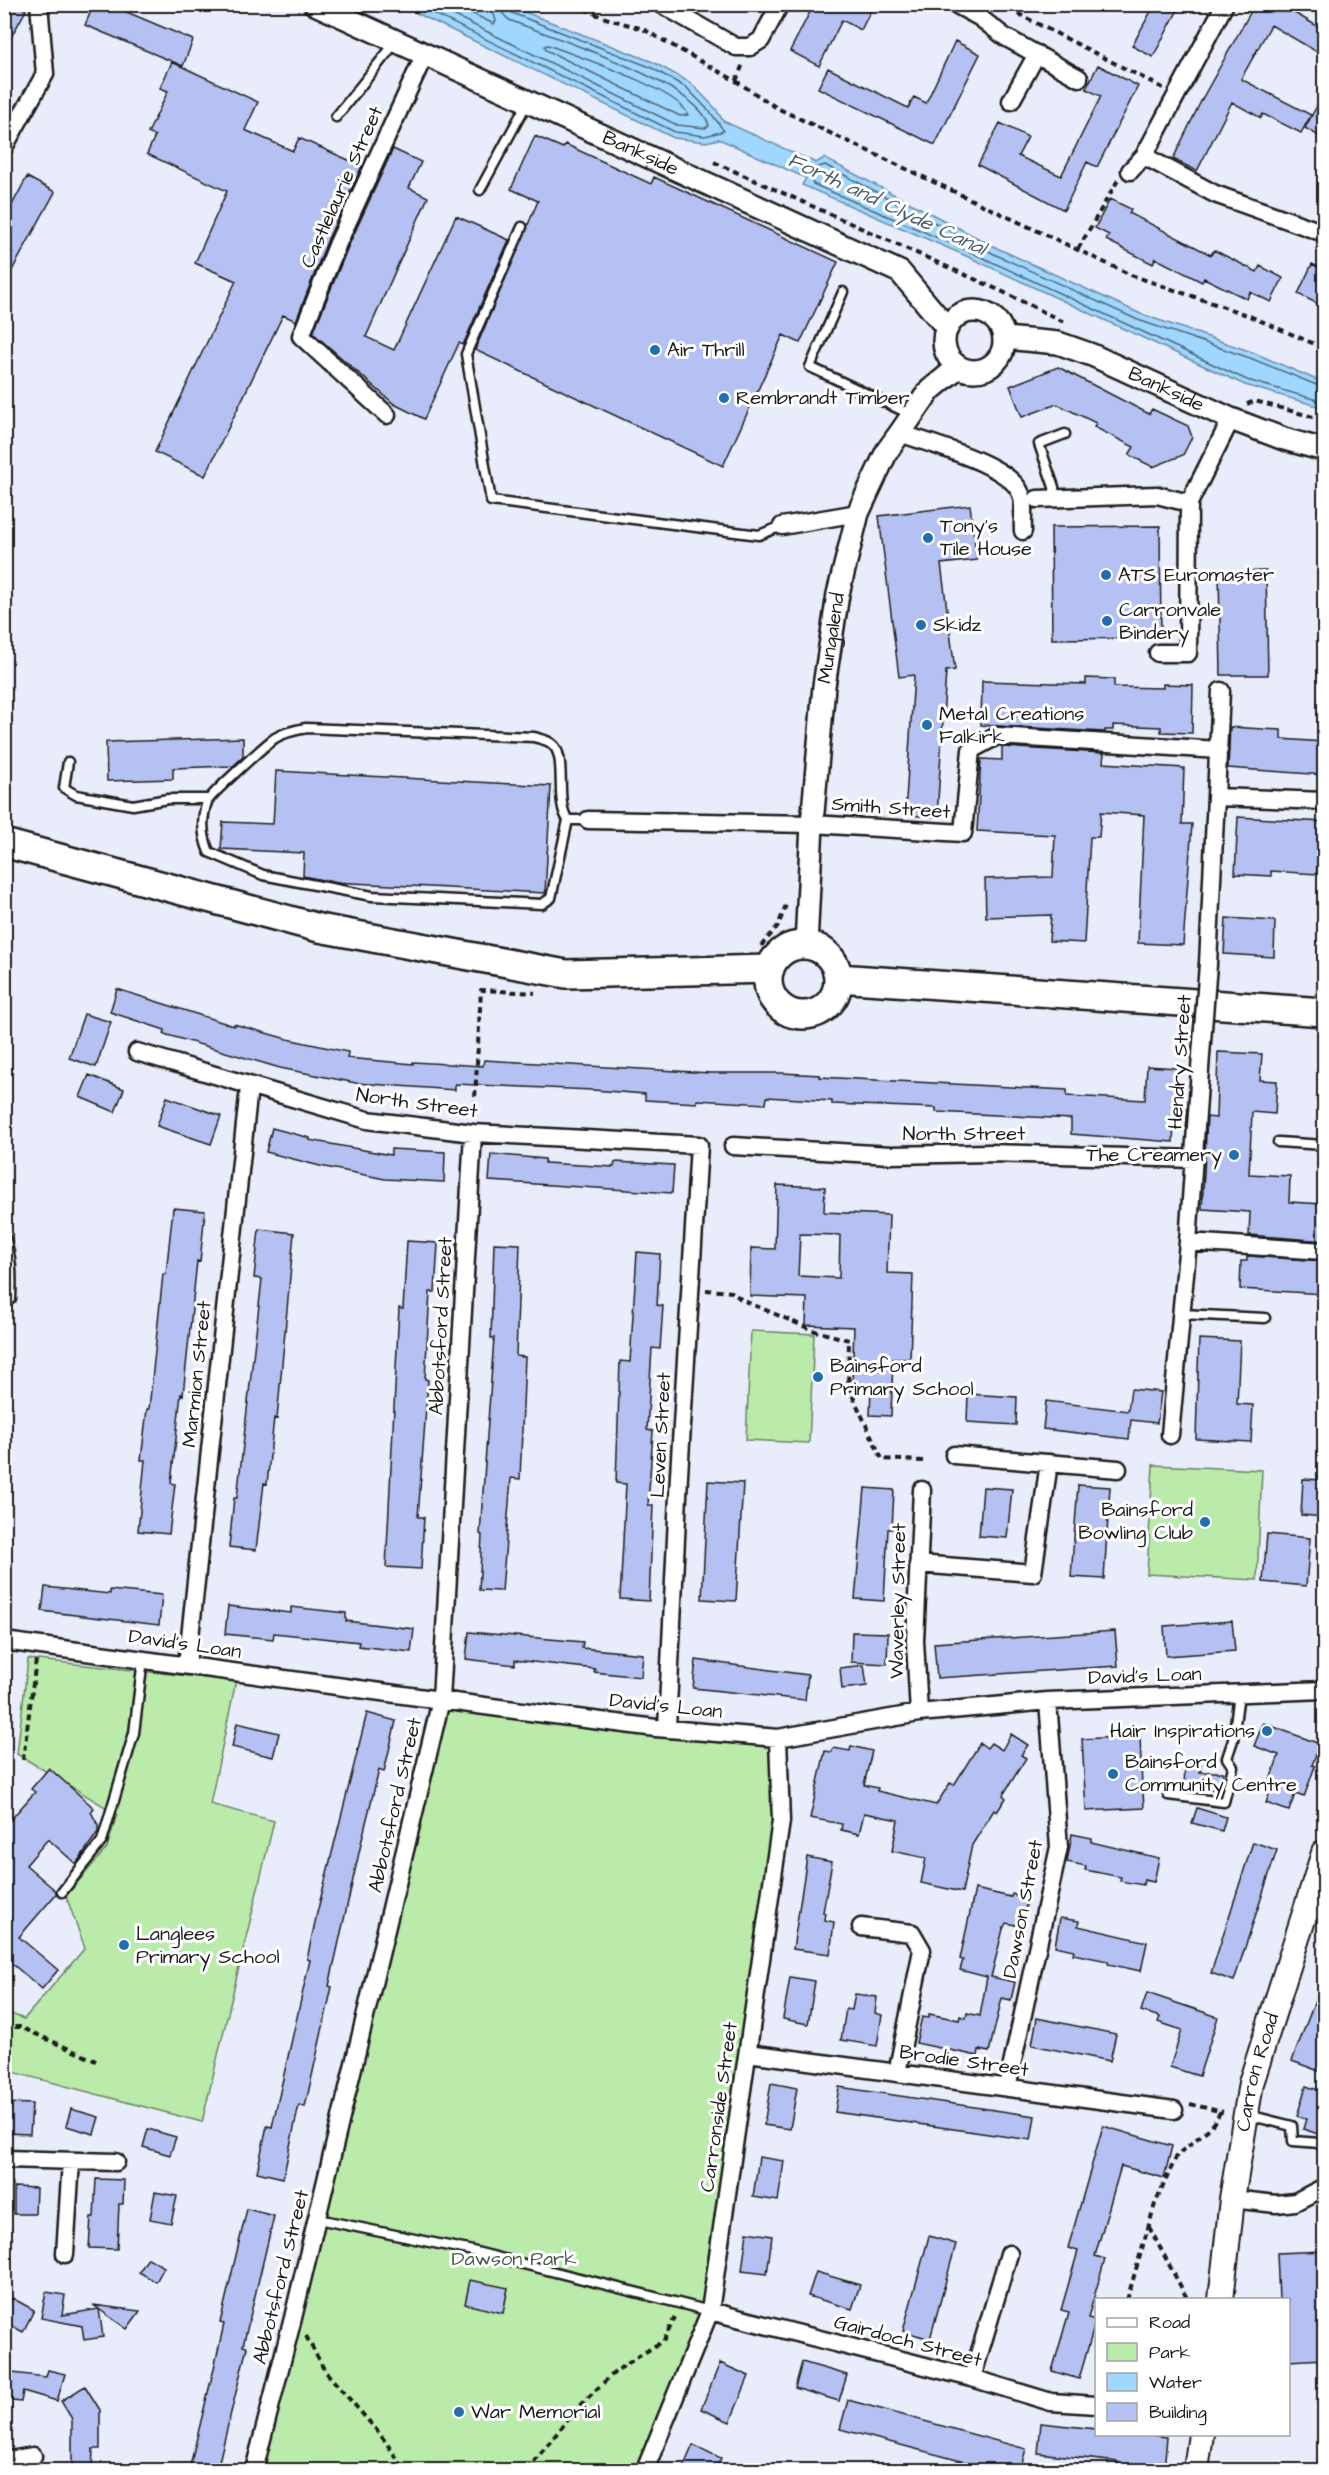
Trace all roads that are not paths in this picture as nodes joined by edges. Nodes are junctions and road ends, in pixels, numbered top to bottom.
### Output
1 (39, 4) edge
2 (315, 4) edge
3 (661, 4) edge
4 (780, 4) edge
5 (955, 4) edge
6 (1225, 4) edge
7 (396, 43) junction
8 (1037, 54) junction
9 (424, 56) junction
10 (1079, 78) dead end
11 (1011, 101) dead end
12 (527, 103) junction
13 (336, 117) dead end
14 (4, 147) edge
15 (1144, 156) junction
16 (1130, 171) road end
17 (480, 190) dead end
18 (522, 227) dead end
19 (1324, 233) edge
20 (843, 292) dead end
21 (947, 328) junction
22 (1005, 338) junction
23 (958, 367) junction
24 (387, 415) dead end
25 (912, 415) junction
26 (1232, 419) junction
27 (900, 434) junction
28 (1065, 434) dead end
29 (1324, 450) edge
30 (1055, 497) junction
31 (1037, 499) dead end
32 (1190, 503) junction
33 (858, 513) junction
34 (782, 525) joint
35 (1023, 531) dead end
36 (1158, 654) dead end
37 (1221, 691) dead end
38 (1219, 750) junction
39 (68, 762) dead end
40 (1217, 797) junction
41 (208, 799) junction
42 (1324, 801) edge
43 (568, 820) junction
44 (588, 820) joint
45 (812, 824) junction
46 (4, 843) edge
47 (806, 945) junction
48 (770, 969) junction
49 (838, 978) junction
50 (1324, 1012) edge
51 (137, 1052) dead end
52 (249, 1087) junction
53 (473, 1133) junction
54 (1278, 1142) dead end
55 (699, 1145) joint
56 (1324, 1145) edge
57 (734, 1146) dead end
58 (1194, 1159) junction
59 (4, 1235) edge
60 (1188, 1242) junction
61 (1324, 1251) edge
62 (10, 1299) dead end
63 (1181, 1314) junction
64 (1265, 1318) dead end
65 (1170, 1435) dead end
66 (954, 1455) dead end
67 (1049, 1463) junction
68 (1118, 1469) dead end
69 (922, 1490) dead end
70 (918, 1564) junction
71 (4, 1641) edge
72 (143, 1659) junction
73 (187, 1665) junction
74 (1324, 1690) edge
75 (1239, 1693) junction
76 (441, 1701) junction
77 (1048, 1701) junction
78 (919, 1713) junction
79 (667, 1728) junction
80 (778, 1738) junction
81 (1168, 1795) dead end
82 (1324, 1853) edge
83 (62, 1892) dead end
84 (1316, 1910) edge
85 (861, 1926) dead end
86 (748, 2053) junction
87 (897, 2073) junction
88 (1007, 2088) junction
89 (1174, 2109) road end
90 (1237, 2115) junction
91 (1320, 2143) dead end
92 (4, 2159) edge
93 (71, 2161) junction
94 (116, 2162) dead end
95 (1324, 2187) edge
96 (1232, 2199) junction
97 (318, 2219) junction
98 (65, 2254) dead end
99 (1009, 2254) dead end
100 (1221, 2298) edge
101 (710, 2311) junction
102 (972, 2378) junction
103 (1095, 2405) edge
104 (1201, 2436) edge
105 (33, 2456) dead end
106 (4, 2461) edge
107 (254, 2470) edge
108 (645, 2470) edge
109 (1196, 2470) edge

1 - 14 street
2 - 7 street, Bankside
3 - 4 street
5 - 8 street
6 - 15 street
7 - 9 street, Bankside
7 - 13 lane
8 - 10 street
8 - 11 street
9 - 12 street, Bankside
9 - 24 street, Castlelaurie Street
12 - 17 lane
12 - 21 street, Bankside
15 - 16 street
15 - 19 street
18 - 34 lane
20 - 25 lane
21 - 22 street
21 - 23 street
22 - 23 street
22 - 26 street, Bankside
23 - 25 street, Mungalend
25 - 27 street, Mungalend
26 - 29 street, Bankside
26 - 32 street
27 - 33 street, Mungalend
27 - 35 street
28 - 30 lane
30 - 31 street
30 - 32 street
32 - 36 street
33 - 34 street
33 - 45 street, Mungalend
37 - 38 street, Hendry Street
38 - 40 street, Hendry Street
38 - 45 street, Smith Street
39 - 41 lane
40 - 42 street
40 - 58 street, Hendry Street, bridge
41 - 43 lane
41 - 43 lane
43 - 44 lane
44 - 45 street, Smith Street
45 - 47 street, Mungalend
46 - 48 main road
47 - 48 main road
47 - 49 main road
48 - 49 main road
49 - 50 main road
51 - 52 street, North Street
52 - 53 street, North Street
52 - 73 street, Marmion Street
53 - 55 street, North Street
53 - 76 street, Abbotsford Street
54 - 56 lane
55 - 79 street, Leven Street
57 - 58 street, North Street
58 - 60 street, Hendry Street
59 - 62 lane
60 - 61 street
60 - 63 street, Hendry Street
63 - 64 lane
63 - 65 street, Hendry Street
66 - 67 street
67 - 68 street
67 - 70 street
69 - 70 street, Waverley Street
70 - 78 street, Waverley Street
71 - 72 street, David's Loan
72 - 73 street, David's Loan
72 - 83 lane
73 - 76 street, David's Loan
74 - 75 street, David's Loan
75 - 77 street, David's Loan
75 - 81 lane
76 - 79 street, David's Loan
76 - 97 street, Abbotsford Street
77 - 78 street, David's Loan
77 - 88 street, Dawson Street
78 - 80 street, David's Loan
79 - 80 street, David's Loan
80 - 86 street, Carronside Street
82 - 84 main road, Carron Road
84 - 90 main road, Carron Road
85 - 87 street
86 - 87 street, Brodie Street
86 - 101 street, Carronside Street
87 - 88 street, Brodie Street
88 - 89 street, Brodie Street
90 - 91 lane
90 - 96 main road, Carron Road
92 - 93 street
93 - 94 street
93 - 98 street
95 - 96 street
96 - 100 main road, Carron Road
97 - 101 lane
97 - 107 street, Abbotsford Street
99 - 102 street
101 - 102 street, Gairdoch Street
101 - 108 street, Carronside Street
102 - 103 street, Gairdoch Street
104 - 109 main road
105 - 106 street

